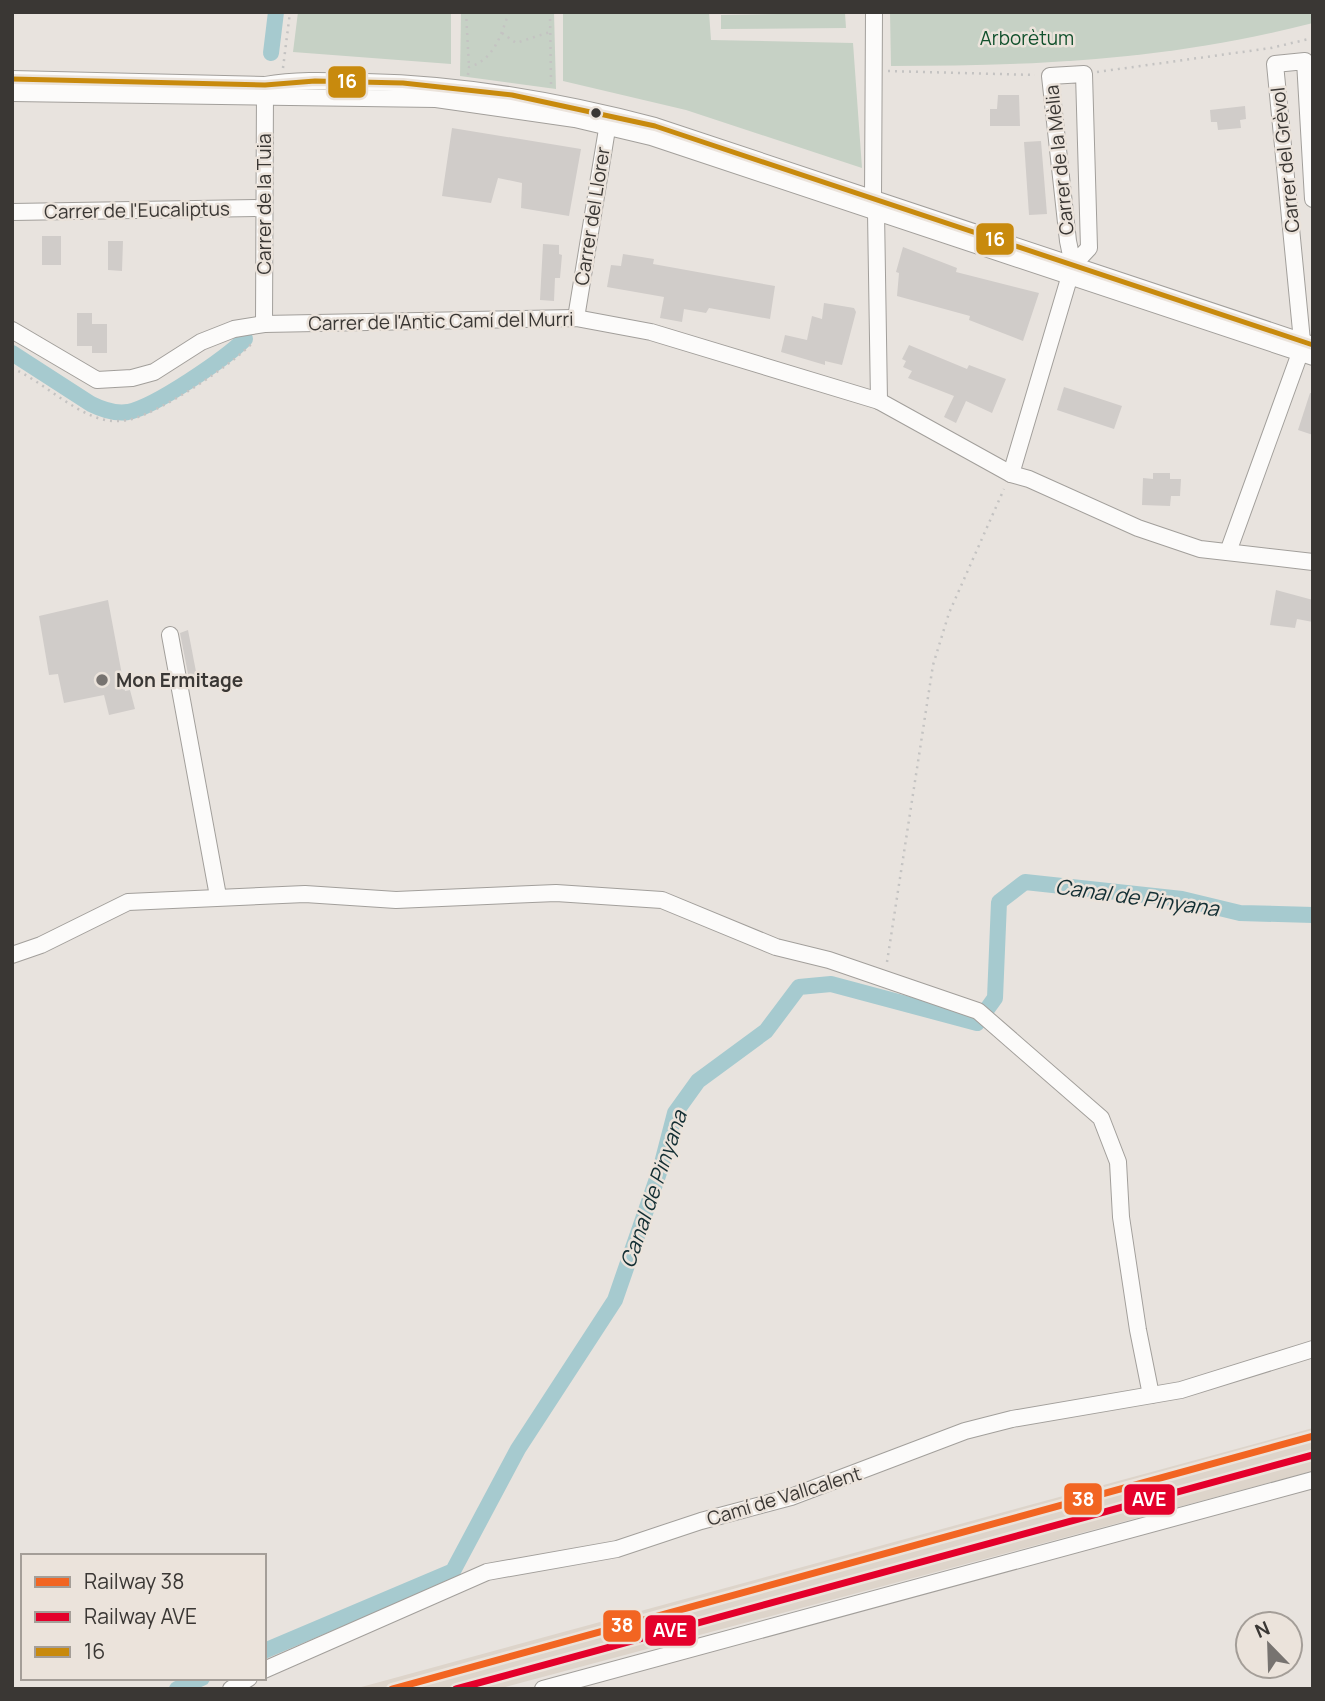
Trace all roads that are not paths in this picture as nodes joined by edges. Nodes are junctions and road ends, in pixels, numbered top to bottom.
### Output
1 (874, 12) edge
2 (12, 79) edge
3 (265, 91) junction
4 (12, 93) edge
5 (608, 120) junction
6 (1313, 199) edge
7 (875, 205) junction
8 (262, 208) junction
9 (12, 212) edge
10 (1072, 271) junction
11 (576, 318) junction
12 (264, 324) junction
13 (12, 330) edge
14 (1308, 345) edge
15 (879, 401) junction
16 (1010, 474) junction
17 (1228, 552) junction
18 (1313, 562) edge
19 (170, 635) dead end
20 (218, 897) junction
21 (12, 955) edge
22 (1313, 1349) edge
23 (1152, 1395) junction
24 (1313, 1480) edge
25 (266, 1669) edge
26 (543, 1689) edge

1 - 7 street
2 - 3 street
3 - 4 street
3 - 5 street
3 - 5 street
3 - 8 street, Carrer de la Tuia
5 - 7 street
5 - 11 street, Carrer del Llorer
6 - 14 street, Carrer del Grèvol
7 - 10 street
7 - 15 street
8 - 9 street, Carrer de l'Eucaliptus
8 - 12 street, Carrer de la Tuia
10 - 10 street, Carrer de la Mèlia
10 - 14 street
10 - 16 street, Carrer de la Mèlia
11 - 12 street, Carrer de l'Antic Camí del Murri
11 - 15 street, Carrer de l'Antic Camí del Murri
12 - 13 street, Carrer de l'Antic Camí del Murri
14 - 17 street, Carrer del Grèvol
15 - 16 street, Carrer de l'Antic Camí del Murri
16 - 17 street, Carrer de l'Antic Camí del Murri
17 - 18 street, Carrer de l'Antic Camí del Murri
19 - 20 street
20 - 21 street
20 - 23 street
22 - 23 street, Camí de Vallcalent
23 - 25 street, Camí de Vallcalent
24 - 26 street

